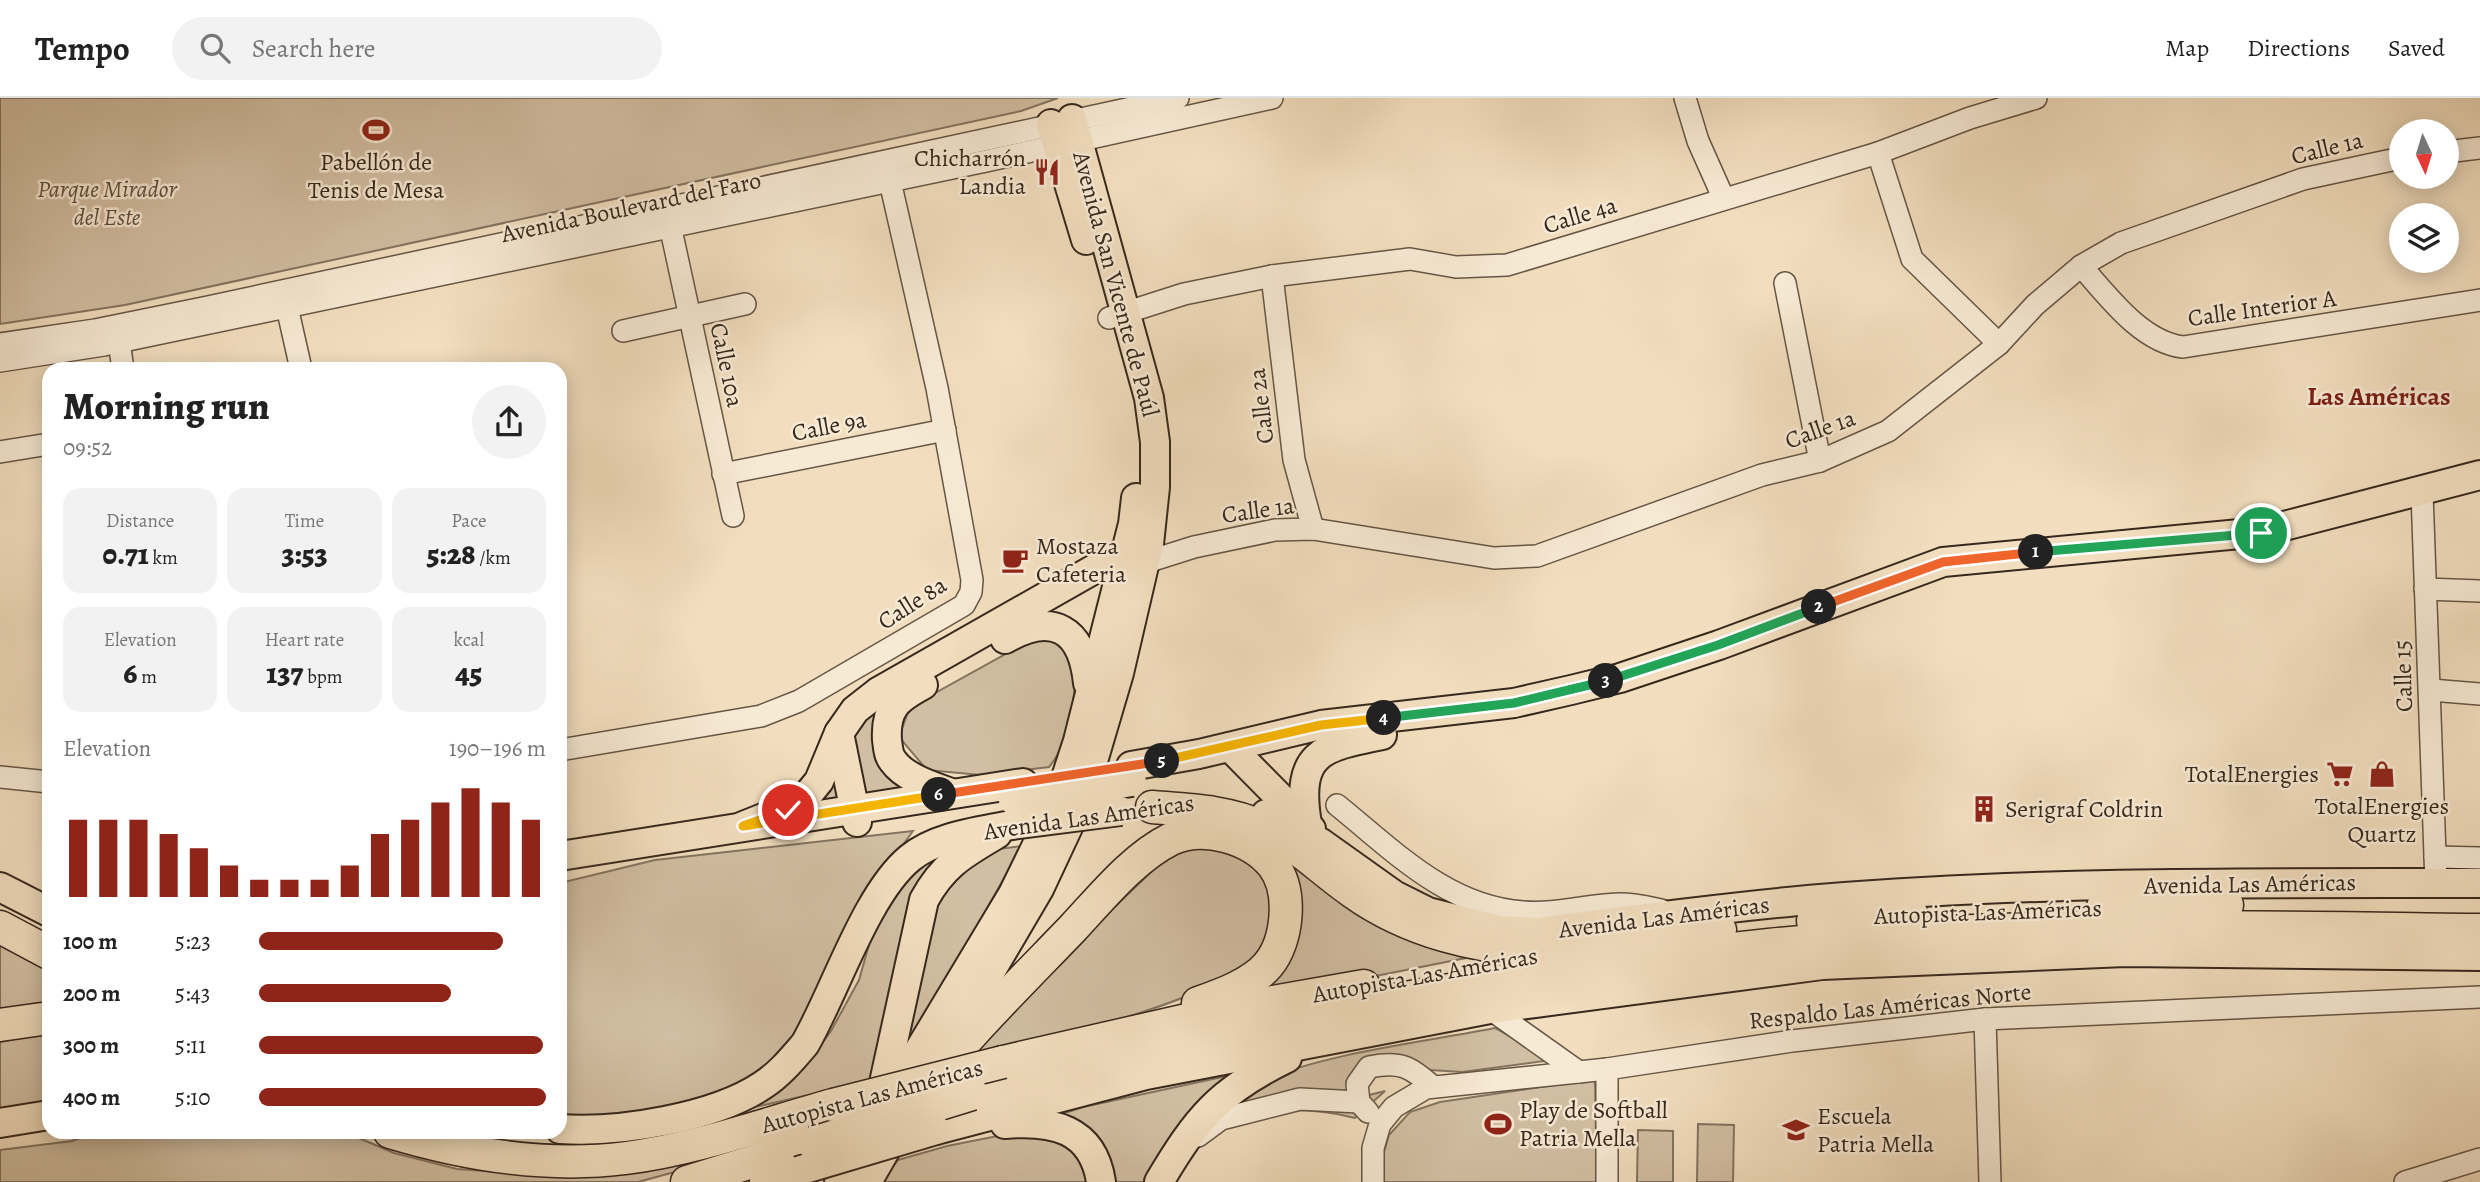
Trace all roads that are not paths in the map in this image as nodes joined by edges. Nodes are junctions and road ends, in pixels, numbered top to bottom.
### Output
1 (1178, 98) edge
2 (1272, 98) edge
3 (1685, 98) edge
4 (2036, 98) edge
5 (1065, 133) junction
6 (2480, 148) edge
7 (2459, 150) edge
8 (1878, 153) junction
9 (2389, 161) edge
10 (888, 171) junction
11 (1723, 197) junction
12 (670, 225) junction
13 (455, 263) junction
14 (2081, 266) junction
15 (1272, 276) junction
16 (1785, 283) dead end
17 (2480, 300) edge
18 (745, 304) dead end
19 (287, 307) junction
20 (1118, 314) junction
21 (690, 317) junction
22 (623, 331) dead end
23 (119, 342) junction
24 (0, 344) edge
25 (1999, 344) junction
26 (0, 361) edge
27 (123, 362) edge
28 (299, 362) edge
29 (945, 430) junction
30 (42, 445) edge
31 (0, 452) edge
32 (1820, 461) junction
33 (723, 474) junction
34 (2480, 475) edge
35 (2422, 493) junction
36 (733, 516) dead end
37 (1313, 529) junction
38 (1135, 557) junction
39 (2425, 589) junction
40 (2480, 591) edge
41 (1025, 628) junction
42 (1718, 645) junction
43 (2431, 690) junction
44 (2480, 694) edge
45 (1089, 696) junction
46 (839, 733) junction
47 (1385, 734) junction
48 (567, 749) edge
49 (1237, 753) junction
50 (0, 776) edge
51 (42, 781) edge
52 (951, 793) junction
53 (1016, 803) junction
54 (1337, 806) dead end
55 (1152, 807) junction
56 (856, 815) junction
57 (743, 826) junction
58 (1314, 833) junction
59 (567, 855) edge
60 (2480, 858) edge
61 (2436, 870) junction
62 (567, 871) edge
63 (2480, 883) edge
64 (0, 887) edge
65 (42, 908) edge
66 (2480, 908) edge
67 (1684, 913) junction
68 (0, 927) edge
69 (2480, 930) edge
70 (1582, 947) junction
71 (42, 949) edge
72 (2480, 956) edge
73 (2480, 996) edge
74 (1490, 1009) junction
75 (42, 1019) edge
76 (1985, 1019) junction
77 (1420, 1023) junction
78 (0, 1025) edge
79 (1003, 1062) junction
80 (1607, 1069) junction
81 (1578, 1072) junction
82 (1433, 1087) junction
83 (1359, 1102) junction
84 (910, 1107) junction
85 (42, 1116) edge
86 (0, 1123) edge
87 (1380, 1124) junction
88 (874, 1126) junction
89 (567, 1129) edge
90 (936, 1130) junction
91 (42, 1131) edge
92 (0, 1138) edge
93 (416, 1139) edge
94 (1177, 1151) junction
95 (2480, 1159) edge
96 (869, 1179) edge
97 (687, 1182) edge
98 (764, 1182) edge
99 (838, 1182) edge
100 (1101, 1182) edge
101 (1159, 1182) edge
102 (1373, 1182) edge
103 (1607, 1182) edge
104 (1990, 1182) edge
105 (2405, 1182) edge

1 - 5 street, Avenida Boulevard del Faro
2 - 5 street, Avenida Boulevard del Faro
3 - 11 street
4 - 8 street, Calle 4a
5 - 10 street, Avenida Boulevard del Faro
5 - 20 main road, Avenida San Vicente de Paúl
6 - 7 street
8 - 11 street, Calle 4a
8 - 25 street
9 - 14 street, Calle 1a
10 - 12 street, Avenida Boulevard del Faro
10 - 13 street, Avenida Boulevard del Faro
10 - 29 street, Calle 8a
11 - 15 street, Calle 4a
12 - 13 street, Avenida Boulevard del Faro
12 - 21 street, Calle 10a
13 - 19 street, Avenida Boulevard del Faro
13 - 24 street, Avenida Boulevard del Faro
14 - 17 street, Calle Interior A
14 - 25 street, Calle 1a
15 - 20 street, Calle 4a
15 - 37 street, Calle 2a
16 - 32 street
18 - 21 street
19 - 23 street, Avenida Boulevard del Faro
19 - 28 street
20 - 38 main road, Avenida San Vicente de Paúl
21 - 22 street
21 - 33 street, Calle 10a
23 - 26 street, Avenida Boulevard del Faro
23 - 27 street
25 - 32 street, Calle 1a
29 - 33 street, Calle 9a
29 - 48 street, Calle 8a
30 - 31 street
32 - 37 street, Calle 1a
33 - 36 street, Calle 10a
34 - 35 main road
35 - 39 street, Calle 15
35 - 42 main road
37 - 38 street, Calle 1a
38 - 41 main road
38 - 45 main road, Avenida San Vicente de Paúl
38 - 46 main road
38 - 84 main road, Avenida San Vicente de Paúl
39 - 40 street
39 - 43 street, Calle 15
41 - 45 main road
41 - 52 main road
42 - 47 main road
42 - 49 main road
43 - 44 street
43 - 61 street, Calle 15
45 - 88 main road, Avenida San Vicente de Paúl
46 - 56 main road
46 - 57 main road
47 - 49 main road
47 - 58 main road
49 - 53 main road, bridge
49 - 58 main road
50 - 51 street
52 - 53 main road
52 - 56 main road
53 - 55 main road, Avenida Las Américas, bridge
53 - 56 main road
53 - 88 main road
53 - 89 main road, Avenida Las Américas
54 - 67 street
55 - 58 main road, Avenida Las Américas
55 - 70 highway
56 - 57 main road
56 - 62 main road
57 - 59 main road
58 - 67 main road, Avenida Las Américas
60 - 61 street
61 - 63 main road, Avenida Las Américas
61 - 67 main road, Avenida Las Américas
64 - 65 main road
66 - 70 highway, Autopista Las Américas
68 - 71 highway
69 - 97 highway, Autopista Las Américas, bridge
70 - 79 highway, Autopista Las Américas
72 - 74 main road
73 - 76 street, Respaldo Las Américas Norte
74 - 77 main road
74 - 81 street
75 - 78 highway
76 - 80 street, Respaldo Las Américas Norte
76 - 104 street
77 - 90 main road
77 - 94 main road
79 - 84 highway
79 - 93 highway, Autopista Las Américas, bridge
80 - 81 street, Respaldo Las Américas Norte
80 - 103 street
81 - 82 street, Respaldo Las Américas Norte
82 - 83 street
82 - 87 street, Respaldo Las Américas Norte
83 - 87 street
83 - 94 street
84 - 96 main road, Avenida San Vicente de Paúl
85 - 86 main road
87 - 102 street
88 - 99 main road, Avenida San Vicente de Paúl
90 - 98 main road, bridge
90 - 100 main road
91 - 92 main road
94 - 101 main road
95 - 105 street

